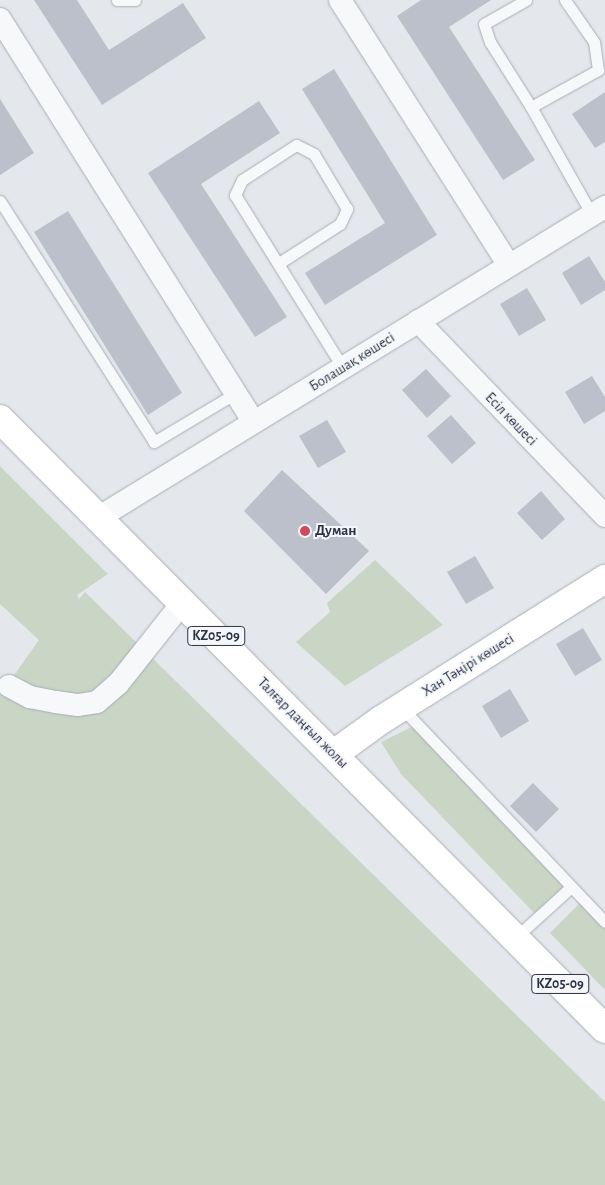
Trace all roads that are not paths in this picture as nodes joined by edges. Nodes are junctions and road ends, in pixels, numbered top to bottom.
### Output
1 (118, 0) edge
2 (136, 0) edge
3 (340, 0) edge
4 (526, 0) edge
5 (565, 0) edge
6 (0, 19) edge
7 (531, 107) junction
8 (0, 201) edge
9 (598, 211) edge
10 (279, 263) junction
11 (508, 264) junction
12 (418, 322) junction
13 (343, 368) junction
14 (236, 393) junction
15 (0, 419) edge
16 (254, 422) junction
17 (605, 516) edge
18 (98, 518) junction
19 (605, 579) edge
20 (183, 602) junction
21 (3, 683) edge
22 (402, 707) junction
23 (334, 754) junction
24 (571, 887) junction
25 (605, 922) edge
26 (515, 938) junction
27 (605, 1029) edge

1 - 2 lane
3 - 11 street
4 - 7 lane
5 - 7 lane
6 - 14 street
7 - 9 lane
8 - 14 lane
9 - 11 street, Болашақ көшесі
10 - 10 lane
10 - 13 lane
11 - 12 street, Болашақ көшесі
12 - 13 street, Болашақ көшесі
12 - 17 street, Есіл көшесі
13 - 16 street, Болашақ көшесі
14 - 16 street
15 - 18 main road, Талғар даңғыл жолы / KZ05-09
16 - 18 street, Болашақ көшесі
18 - 20 main road, Талғар даңғыл жолы / KZ05-09
19 - 22 main road, Хан Тәңірі көшесі
20 - 21 street
20 - 23 main road, Талғар даңғыл жолы / KZ05-09
22 - 23 main road, Хан Тәңірі көшесі
22 - 24 lane
23 - 26 main road, Талғар даңғыл жолы / KZ05-09
24 - 25 lane
24 - 26 lane
26 - 27 main road, Талғар даңғыл жолы / KZ05-09

